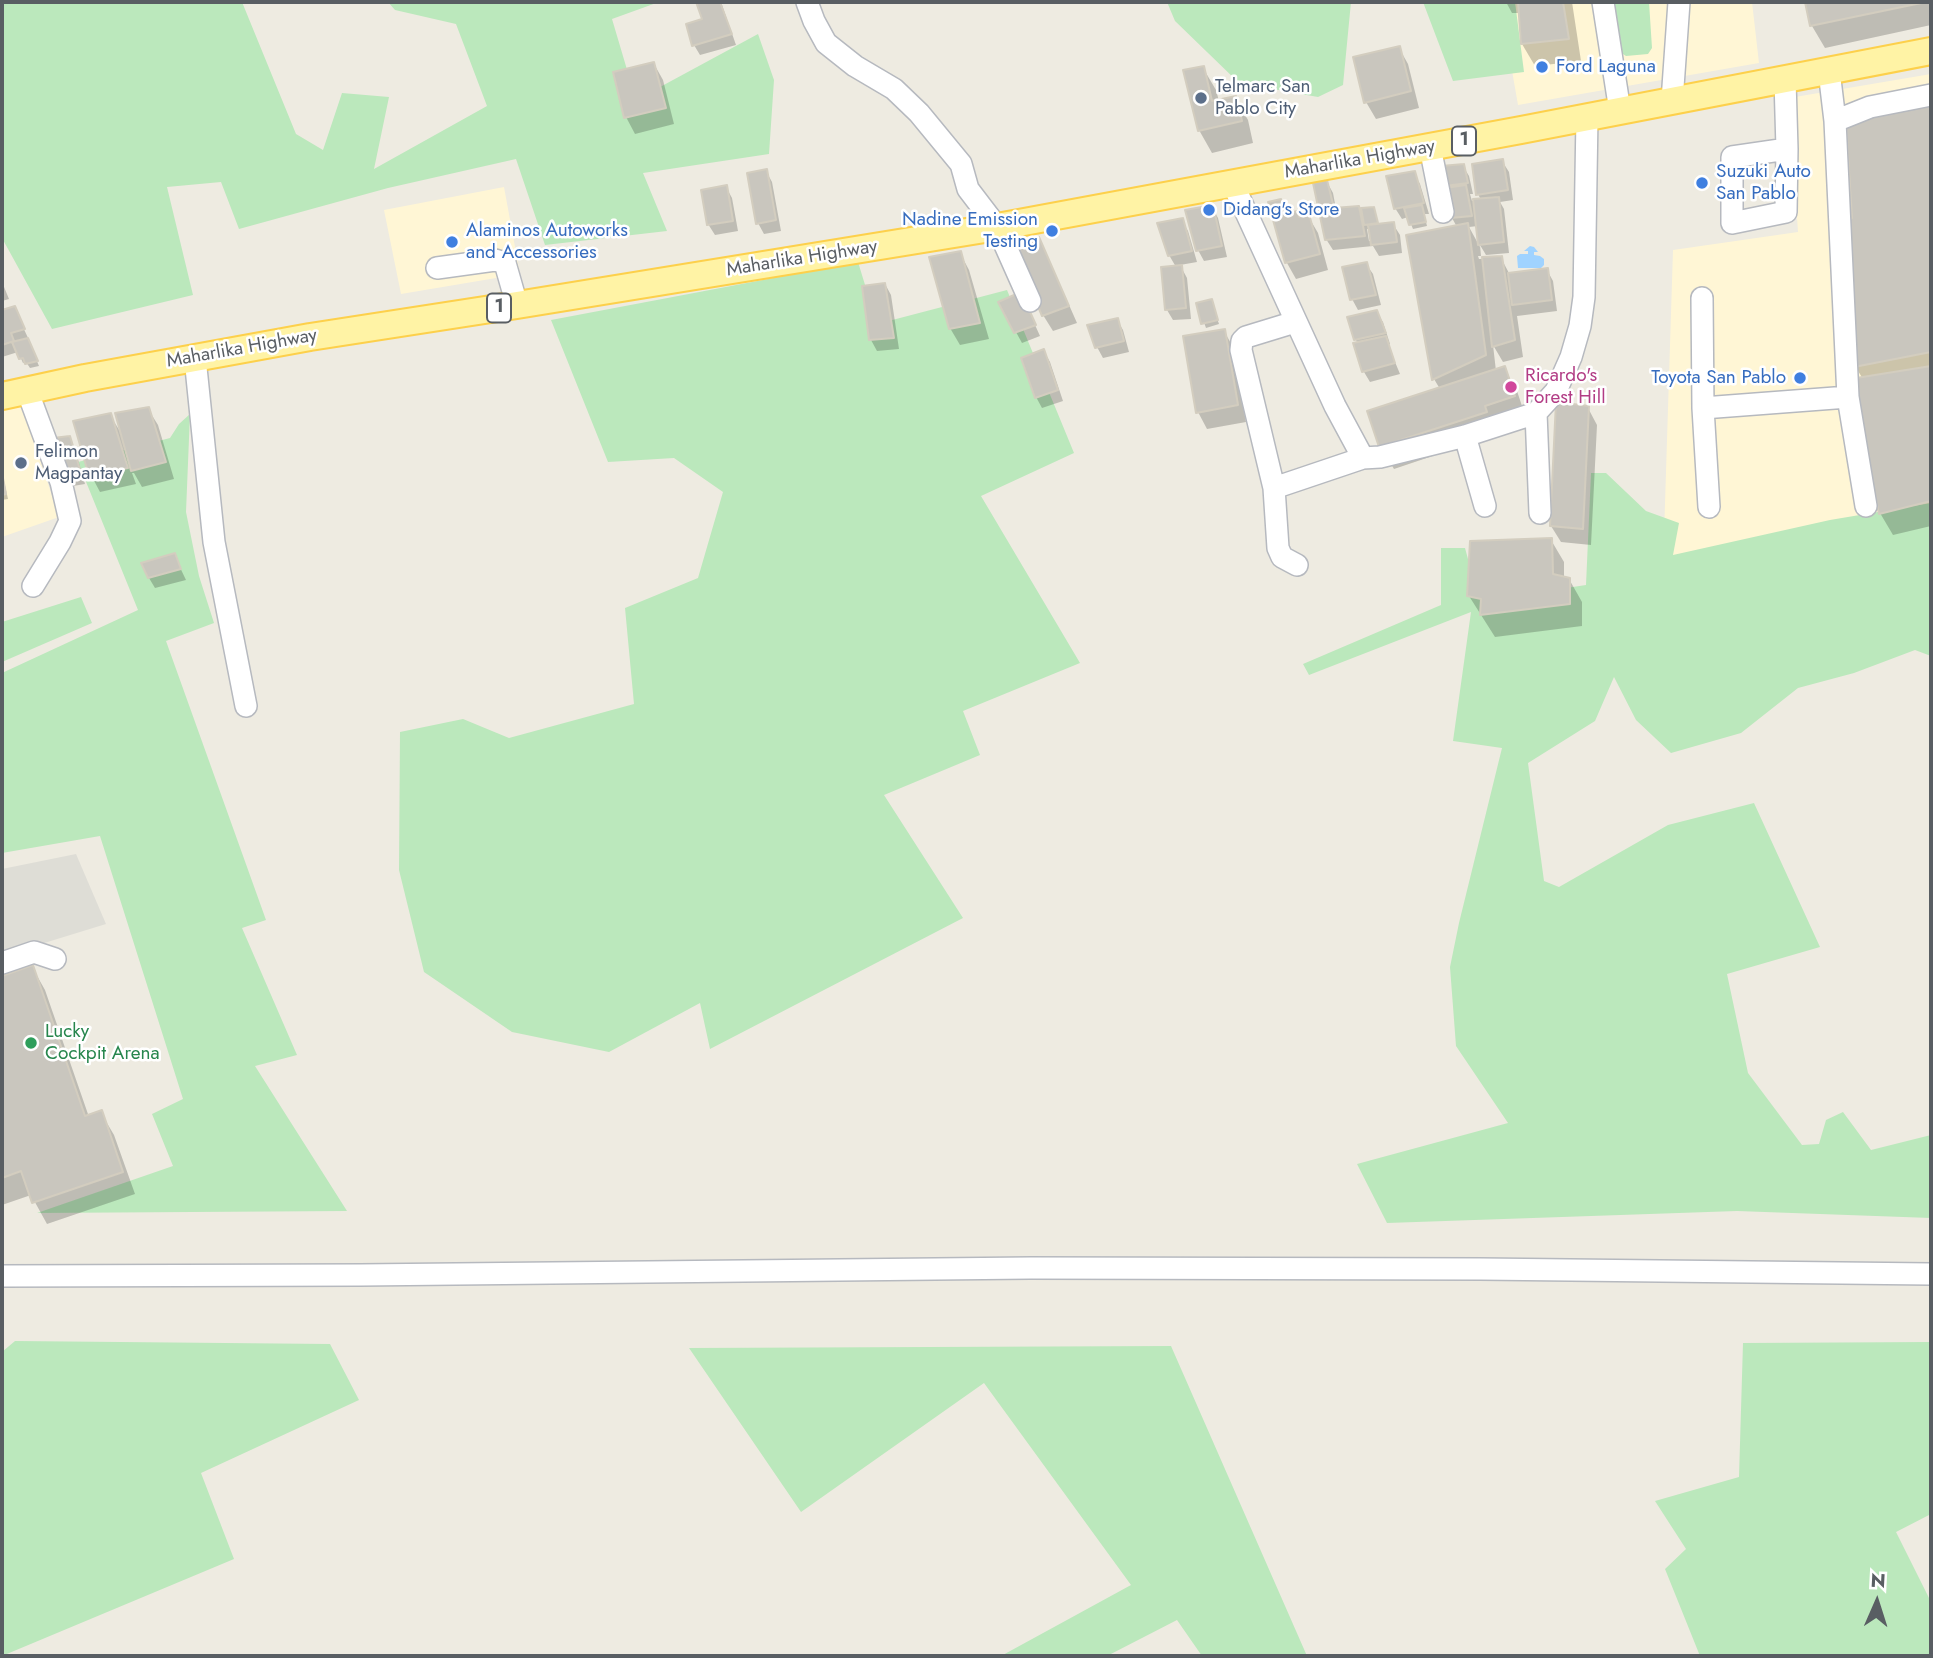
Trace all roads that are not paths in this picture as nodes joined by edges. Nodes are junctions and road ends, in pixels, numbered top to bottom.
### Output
1 (807, 2) edge
2 (1603, 2) edge
3 (1679, 2) edge
4 (1931, 51) edge
5 (1829, 71) junction
6 (1785, 79) junction
7 (1931, 94) edge
8 (1672, 101) junction
9 (1620, 111) junction
10 (1587, 117) junction
11 (1835, 121) junction
12 (1430, 147) junction
13 (1787, 149) dead end
14 (1233, 184) junction
15 (1443, 212) dead end
16 (997, 227) junction
17 (437, 268) dead end
18 (1702, 298) dead end
19 (1030, 301) dead end
20 (517, 305) junction
21 (1295, 322) junction
22 (195, 358) junction
23 (14, 393) edge
24 (1848, 397) junction
25 (1703, 408) junction
26 (1536, 413) junction
27 (1465, 436) junction
28 (1363, 458) junction
29 (1274, 488) junction
30 (1485, 506) dead end
31 (1866, 506) dead end
32 (1709, 507) dead end
33 (1540, 513) dead end
34 (1297, 565) dead end
35 (33, 586) dead end
36 (246, 706) dead end
37 (55, 960) dead end
38 (2, 963) edge
39 (1931, 1274) edge
40 (2, 1276) edge

1 - 16 street
2 - 9 street
3 - 8 street
4 - 5 main road, Maharlika Highway / 1
5 - 6 main road, Maharlika Highway / 1
5 - 11 street
6 - 8 main road, Maharlika Highway / 1
6 - 13 street
7 - 11 street
8 - 9 main road, Maharlika Highway / 1
9 - 10 main road, Maharlika Highway / 1
10 - 12 main road, Maharlika Highway / 1
10 - 26 street
11 - 24 street
12 - 14 main road, Maharlika Highway / 1
12 - 15 street
14 - 16 main road, Maharlika Highway / 1
14 - 21 street
16 - 19 street
16 - 20 main road, Maharlika Highway / 1
17 - 20 street
18 - 25 street
20 - 22 main road, Maharlika Highway / 1
21 - 28 street
21 - 29 street
22 - 23 main road, Maharlika Highway / 1
22 - 36 street
23 - 35 street
24 - 25 street
24 - 31 street
25 - 32 street
26 - 27 street
26 - 33 street
27 - 28 street
27 - 30 street
28 - 29 street
29 - 34 street
37 - 38 street
39 - 40 street

